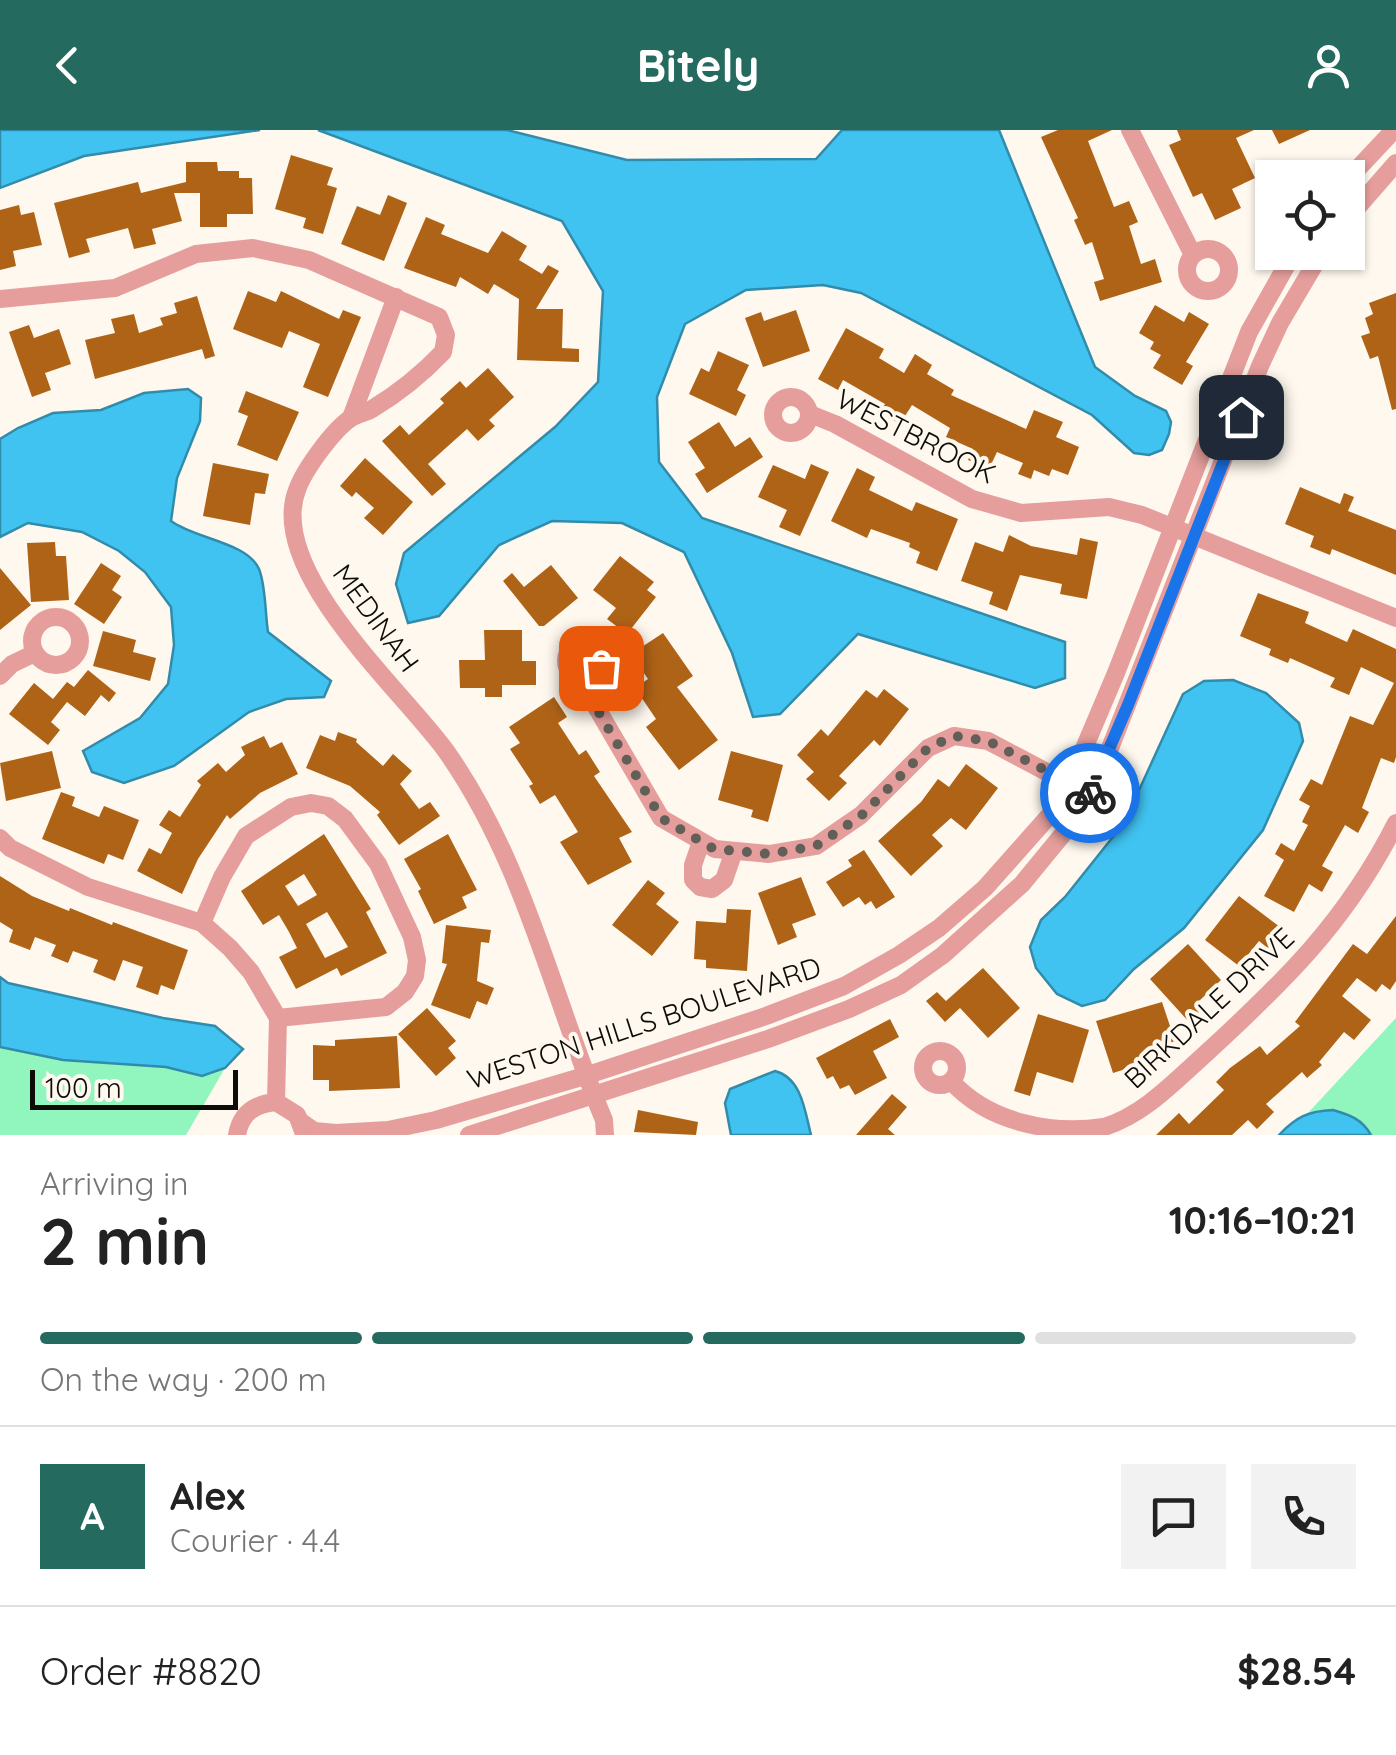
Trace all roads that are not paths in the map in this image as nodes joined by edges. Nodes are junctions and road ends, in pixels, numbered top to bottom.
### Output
1 (1130, 130) edge
2 (1394, 130) edge
3 (1365, 161) edge
4 (1396, 164) edge
5 (1365, 199) edge
6 (1193, 255) dead end
7 (1284, 270) edge
8 (1311, 270) edge
9 (396, 297) junction
10 (0, 300) edge
11 (810, 414) dead end
12 (351, 418) junction
13 (1173, 526) junction
14 (1195, 534) junction
15 (1396, 618) edge
16 (34, 653) dead end
17 (0, 676) edge
18 (584, 679) dead end
19 (1068, 784) junction
20 (1090, 793) junction
21 (1396, 823) edge
22 (0, 838) edge
23 (701, 842) junction
24 (734, 851) junction
25 (202, 923) junction
26 (278, 1018) junction
27 (588, 1075) junction
28 (951, 1081) dead end
29 (594, 1096) junction
30 (276, 1102) junction
31 (302, 1129) edge
32 (238, 1135) edge
33 (469, 1135) edge
34 (605, 1135) edge

1 - 6 street
2 - 3 street
4 - 5 street
7 - 13 street, WESTON HILLS BOULEVARD
8 - 14 street, WESTON HILLS BOULEVARD
9 - 10 street, MEDINAH
9 - 12 street
9 - 12 street, MEDINAH
11 - 13 street, WESTBROOK
12 - 27 street, MEDINAH
13 - 14 street, WESTBROOK
13 - 19 street, WESTON HILLS BOULEVARD
14 - 15 street, WESTBROOK
14 - 20 street, WESTON HILLS BOULEVARD
16 - 17 street
18 - 23 street
19 - 20 street
19 - 24 street
19 - 27 street, WESTON HILLS BOULEVARD
20 - 29 street, WESTON HILLS BOULEVARD
21 - 28 street, BIRKDALE DRIVE
22 - 25 street
23 - 24 street
23 - 24 street
25 - 26 street
25 - 26 street
26 - 30 street
27 - 29 street, MEDINAH
27 - 31 street, WESTON HILLS BOULEVARD
29 - 33 street, WESTON HILLS BOULEVARD
29 - 34 street, MEDINAH
30 - 31 street
30 - 32 street

